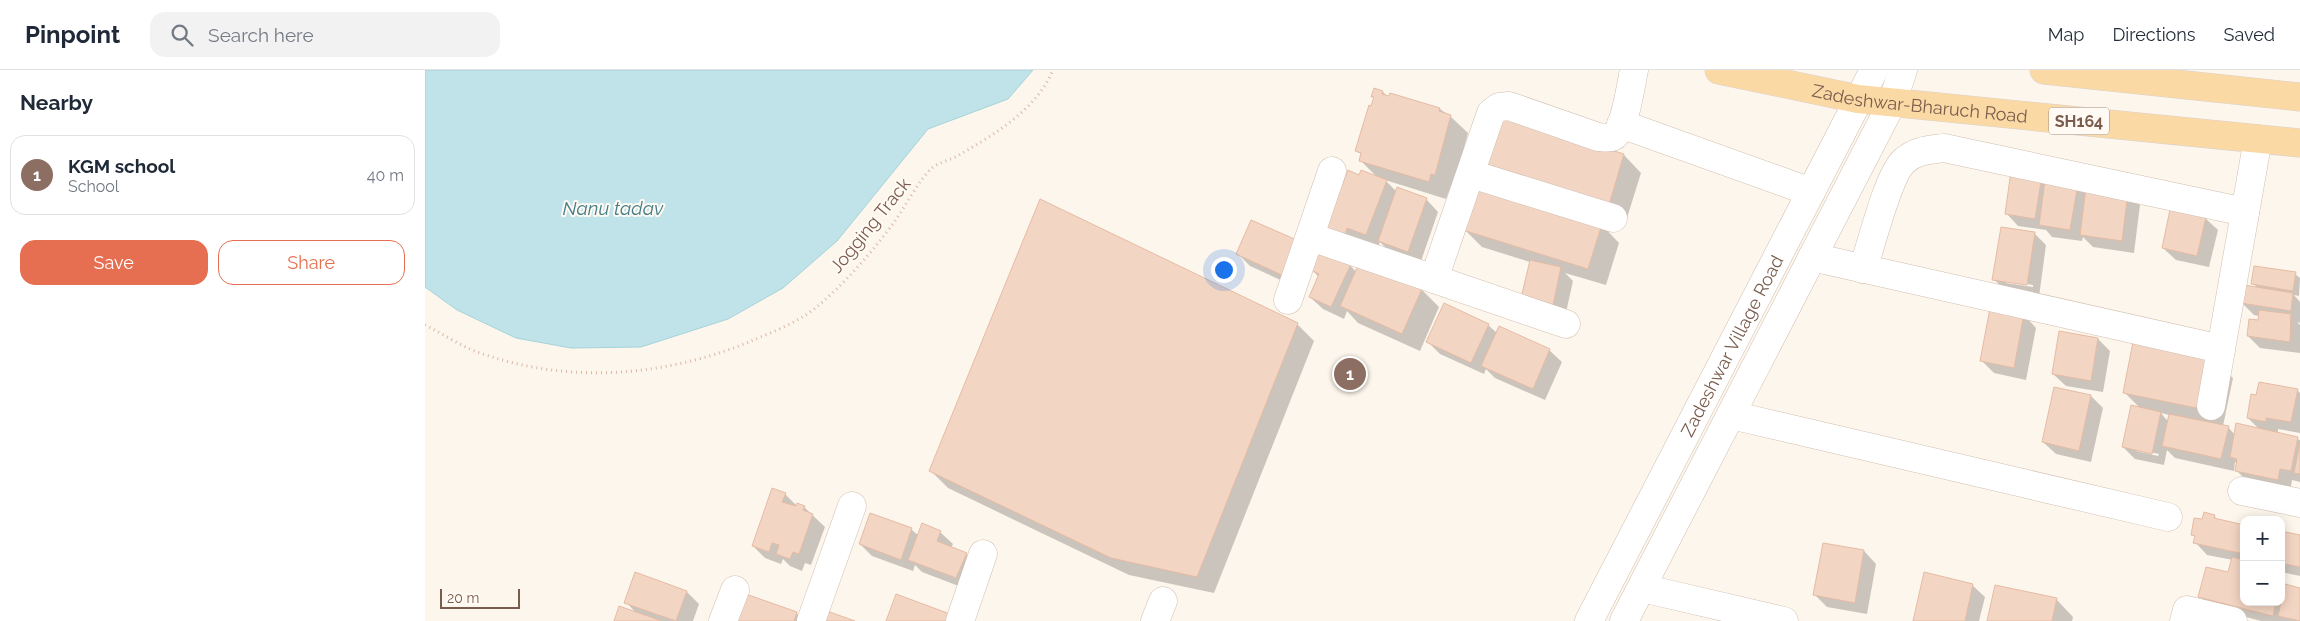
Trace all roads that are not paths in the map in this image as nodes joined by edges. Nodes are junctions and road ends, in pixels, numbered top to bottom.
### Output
1 (1634, 70) edge
2 (1719, 70) edge
3 (1874, 70) edge
4 (1903, 70) edge
5 (2043, 70) edge
6 (2300, 97) edge
7 (1859, 100) junction
8 (1892, 103) junction
9 (1621, 124) junction
10 (2258, 139) junction
11 (2300, 143) edge
12 (1332, 171) dead end
13 (1471, 174) junction
14 (1811, 192) junction
15 (2245, 212) junction
16 (1613, 218) dead end
17 (1311, 237) junction
18 (1812, 257) junction
19 (1863, 269) junction
20 (1434, 279) junction
21 (1288, 300) dead end
22 (1565, 324) dead end
23 (2221, 349) junction
24 (2211, 406) dead end
25 (1731, 415) junction
26 (2242, 491) dead end
27 (2300, 502) edge
28 (852, 506) dead end
29 (2168, 517) dead end
30 (983, 554) dead end
31 (1642, 588) junction
32 (735, 590) dead end
33 (723, 621) edge
34 (811, 621) edge
35 (960, 621) edge
36 (1589, 621) edge
37 (1624, 621) edge
38 (1783, 621) edge
39 (2184, 621) edge
40 (2233, 621) edge

1 - 9 street
2 - 7 main road, Zadeshwar-Bharuch Road / SH164
3 - 7 street, Zadeshwar Village Road
4 - 8 street
5 - 6 main road
7 - 8 main road, Zadeshwar-Bharuch Road / SH164
7 - 14 street, Zadeshwar Village Road
8 - 10 main road, Zadeshwar-Bharuch Road / SH164
8 - 18 street
9 - 13 street
9 - 14 street
10 - 11 main road, Zadeshwar-Bharuch Road / SH164
10 - 15 street
12 - 17 street
13 - 16 street
13 - 20 street
14 - 36 street, Zadeshwar Village Road
15 - 19 street
15 - 23 street
17 - 20 street
17 - 21 street
18 - 19 street
18 - 25 street
19 - 23 street
20 - 22 street
23 - 24 street
25 - 29 street
25 - 31 street
26 - 27 street
28 - 34 street
30 - 35 street
31 - 37 street
31 - 38 street
32 - 33 street
39 - 40 street

